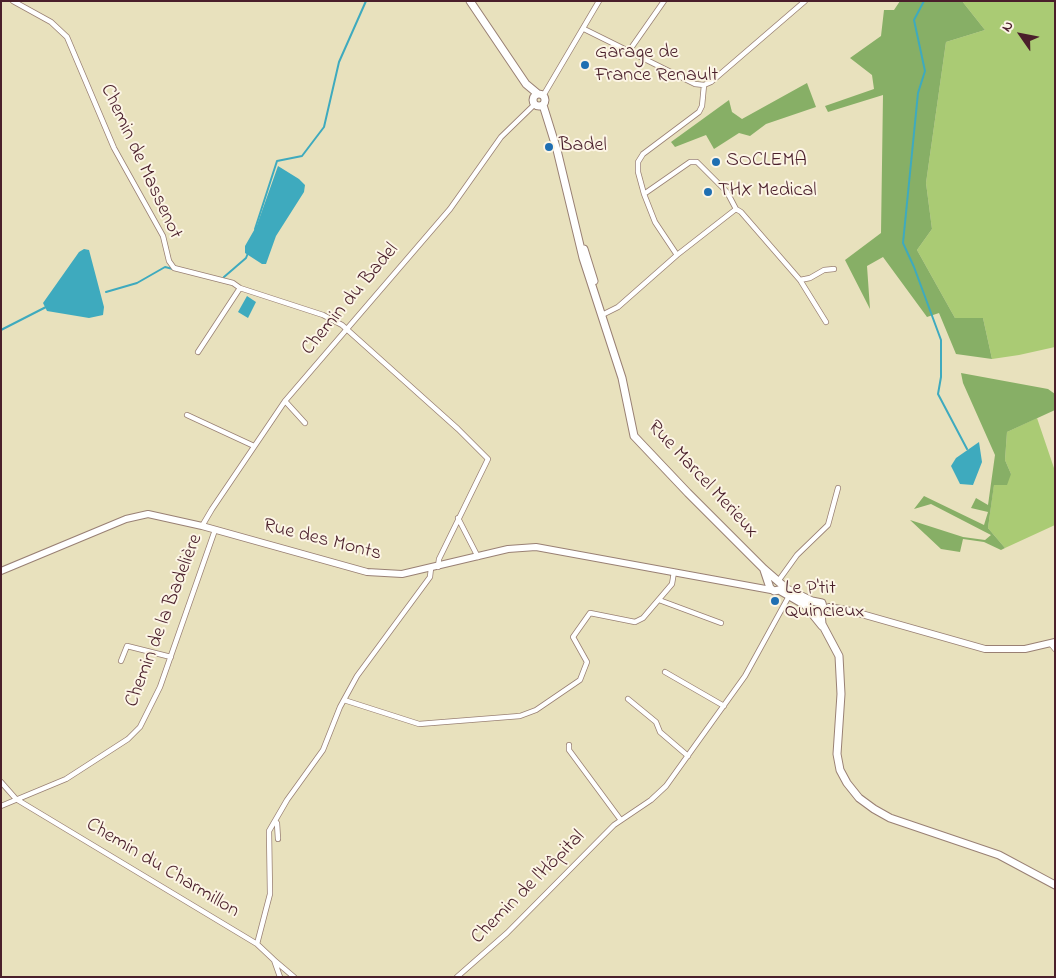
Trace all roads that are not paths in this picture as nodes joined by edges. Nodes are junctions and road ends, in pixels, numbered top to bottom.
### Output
1 (13, 1) edge
2 (470, 1) edge
3 (600, 1) edge
4 (664, 1) edge
5 (805, 1) edge
6 (584, 29) junction
7 (629, 51) junction
8 (704, 85) junction
9 (540, 95) junction
10 (539, 104) junction
11 (644, 194) junction
12 (736, 210) junction
13 (677, 255) junction
14 (834, 269) dead end
15 (800, 280) junction
16 (240, 288) junction
17 (602, 315) junction
18 (826, 322) dead end
19 (347, 328) junction
20 (198, 352) dead end
21 (285, 401) junction
22 (187, 415) dead end
23 (305, 423) dead end
24 (254, 446) junction
25 (838, 488) dead end
26 (458, 518) junction
27 (202, 526) junction
28 (215, 530) junction
29 (478, 557) junction
30 (434, 567) junction
31 (1, 571) edge
32 (674, 572) junction
33 (775, 584) junction
34 (789, 596) junction
35 (659, 600) junction
36 (812, 601) junction
37 (822, 608) junction
38 (811, 611) junction
39 (721, 623) dead end
40 (825, 628) junction
41 (1053, 645) edge
42 (171, 657) junction
43 (121, 661) dead end
44 (665, 672) dead end
45 (628, 699) dead end
46 (344, 700) junction
47 (724, 706) junction
48 (569, 745) dead end
49 (688, 756) junction
50 (1, 782) edge
51 (16, 799) junction
52 (1, 806) edge
53 (620, 820) junction
54 (274, 821) junction
55 (278, 839) dead end
56 (1055, 885) edge
57 (257, 944) junction
58 (274, 960) junction
59 (280, 977) edge
60 (294, 977) edge
61 (457, 977) edge

1 - 16 street, Chemin de Massenot
2 - 9 main road
3 - 6 street
4 - 7 street
5 - 8 street
6 - 7 street
6 - 9 street
7 - 8 street
8 - 11 street
9 - 10 main road, Rue Marcel Merieux
10 - 17 main road, Rue Marcel Merieux
10 - 19 street, Chemin du Badel
11 - 12 street
11 - 13 street
12 - 13 street
12 - 15 street
13 - 17 street
14 - 15 street
15 - 18 street
16 - 19 street, Chemin de Massenot
16 - 20 street
17 - 33 main road, Rue Marcel Merieux
19 - 21 street, Chemin du Badel
19 - 26 street, Chemin de Massenot
21 - 23 street
21 - 24 street, Chemin du Badel
22 - 24 street
24 - 27 street, Chemin du Badel
25 - 33 street
26 - 29 street
26 - 30 street
27 - 28 street, Rue des Monts
27 - 31 street, Rue des Monts
28 - 30 street, Rue des Monts
28 - 42 street, Chemin de la Badelière
29 - 30 street, Rue des Monts
29 - 32 street, Rue des Monts
30 - 46 street
32 - 33 street, Rue des Monts
32 - 35 street
33 - 34 main road, Rue Marcel Merieux
33 - 36 main road, Rue Marcel Merieux
34 - 38 main road, Rue Marcel Merieux
34 - 47 street, Chemin de l'Hôpital
35 - 39 street
35 - 46 street
36 - 37 main road, Rue Marcel Merieux
36 - 38 main road
37 - 38 main road
37 - 40 main road
37 - 41 street
38 - 40 main road, Rue Marcel Merieux
40 - 56 main road
42 - 43 street
42 - 51 street, Chemin de la Badelière
44 - 47 street
45 - 49 street
46 - 54 street
47 - 49 street, Chemin de l'Hôpital
48 - 53 street
49 - 53 street, Chemin de l'Hôpital
50 - 51 street, Chemin du Charmillon
51 - 52 street, Chemin de la Badelière
51 - 57 street, Chemin du Charmillon
53 - 61 street, Chemin de l'Hôpital
54 - 55 street
54 - 57 street
57 - 58 street, Chemin du Charmillon
58 - 59 street, Chemin du Charmillon
58 - 60 street

